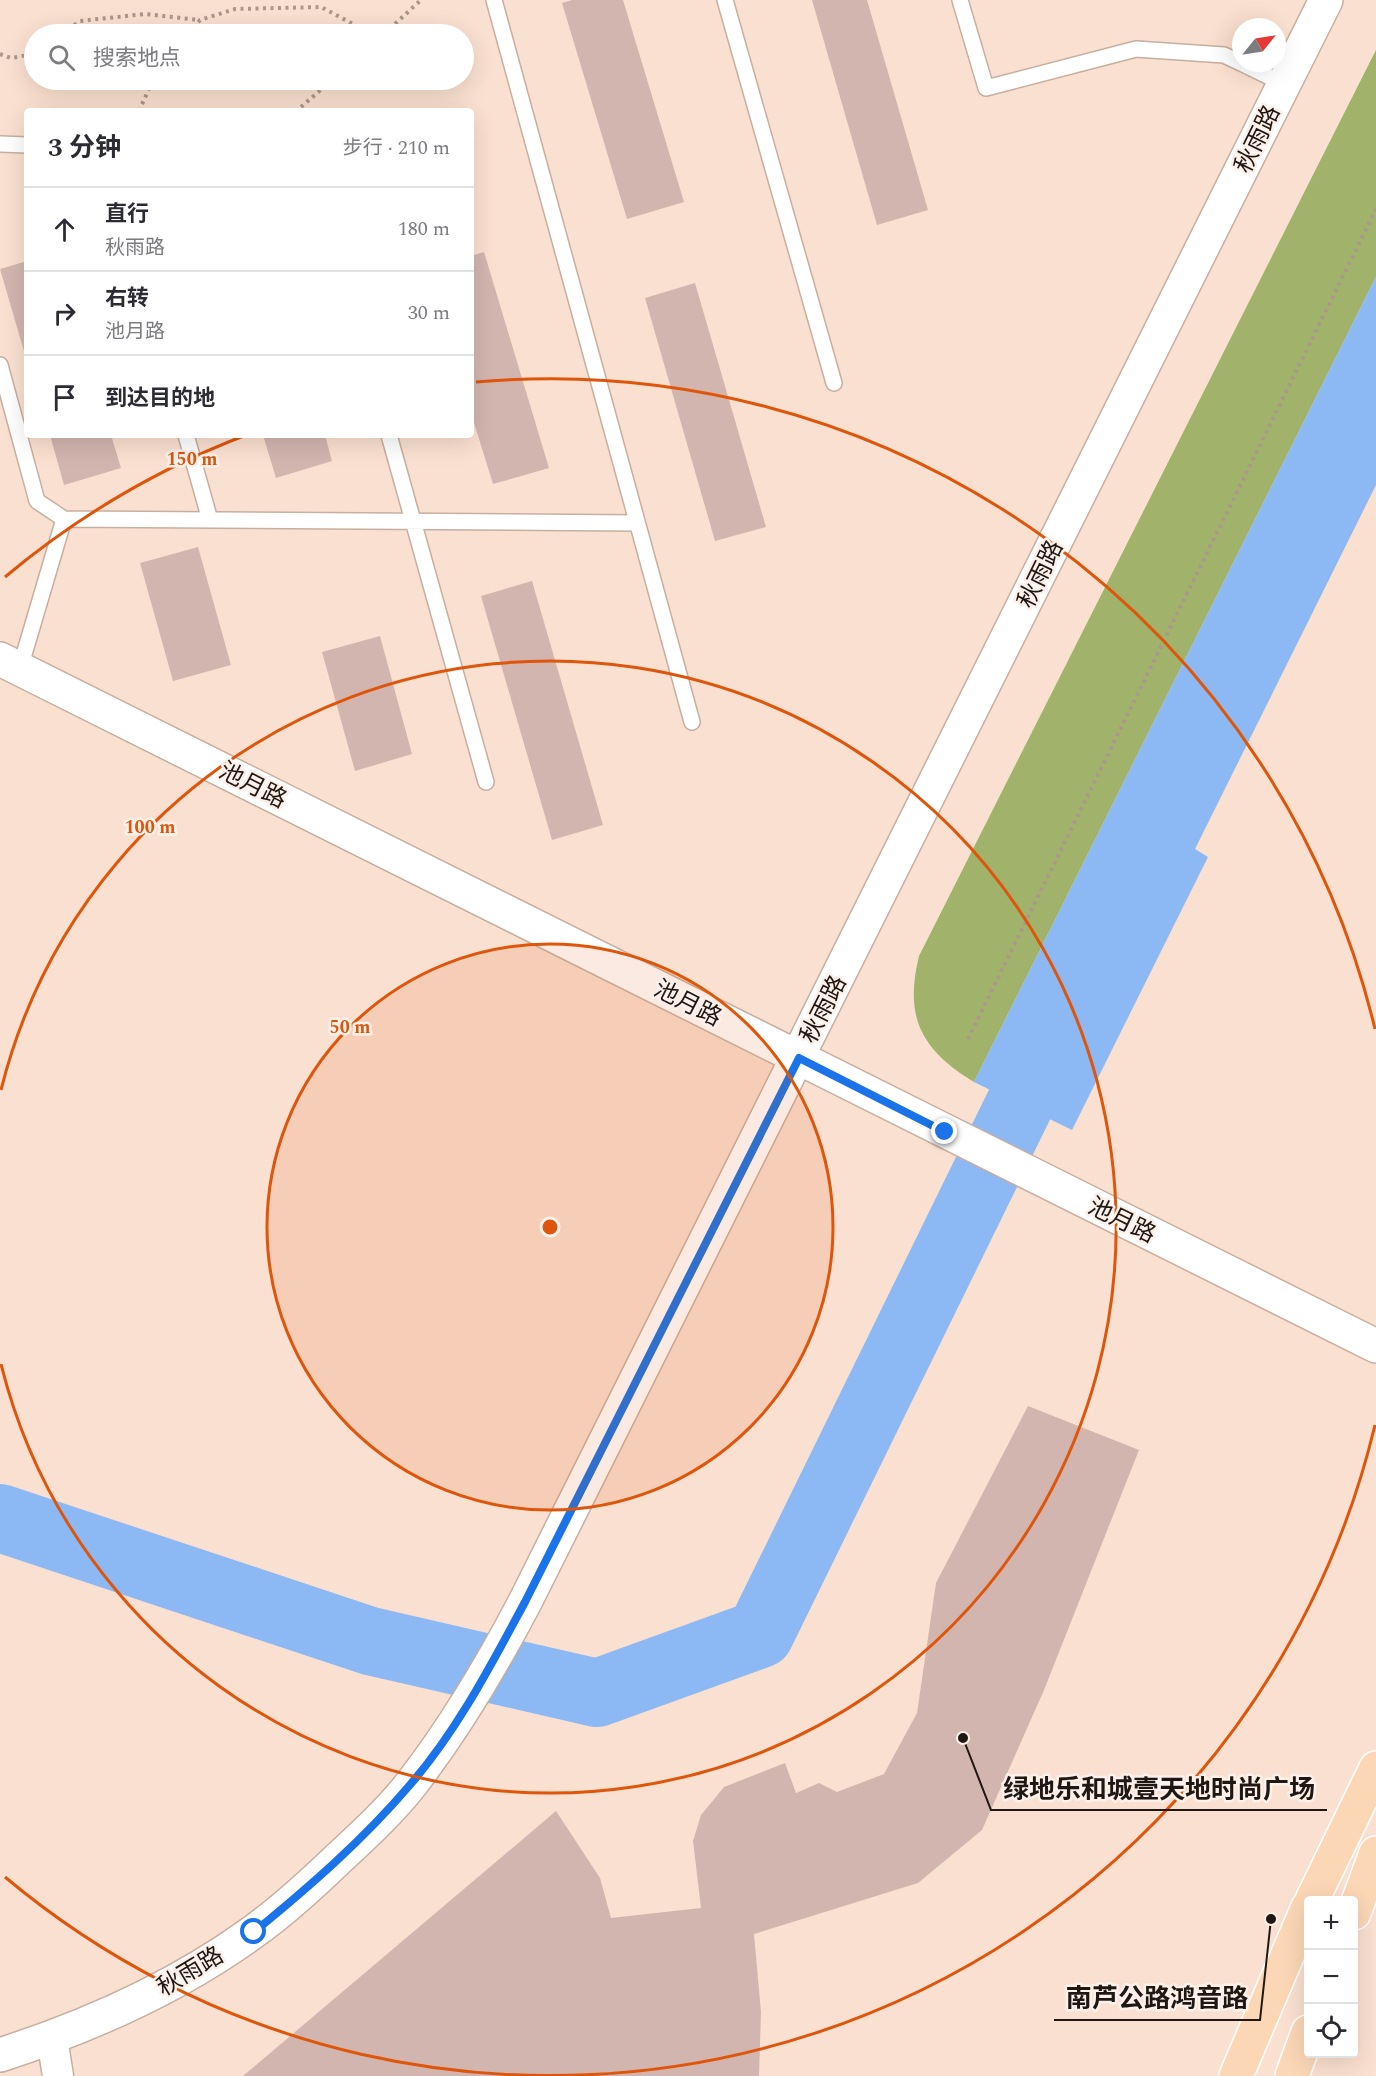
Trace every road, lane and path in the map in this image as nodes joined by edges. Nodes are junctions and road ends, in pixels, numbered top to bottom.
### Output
1 (421, 0) edge
2 (494, 0) edge
3 (725, 0) edge
4 (960, 0) edge
5 (1326, 0) edge
6 (200, 20) junction
7 (76, 24) edge
8 (197, 24) edge
9 (353, 24) edge
10 (395, 24) edge
11 (0, 54) edge
12 (24, 56) edge
13 (1232, 59) edge
14 (1259, 72) edge
15 (1284, 84) junction
16 (148, 90) edge
17 (321, 90) edge
18 (301, 107) dead end
19 (140, 108) edge
20 (0, 144) edge
21 (24, 145) edge
22 (1376, 209) edge
23 (0, 365) edge
24 (834, 383) dead end
25 (187, 438) edge
26 (390, 438) edge
27 (64, 519) junction
28 (210, 520) junction
29 (413, 521) junction
30 (637, 523) junction
31 (10, 664) edge
32 (692, 722) dead end
33 (486, 782) dead end
34 (968, 1039) dead end
35 (799, 1058) junction
36 (1376, 1346) edge
37 (1376, 1768) edge
38 (1376, 1853) edge
39 (1314, 1896) edge
40 (1358, 1900) edge
41 (1304, 1916) edge
42 (52, 2038) junction
43 (1304, 2043) edge
44 (0, 2055) edge
45 (58, 2076) edge
46 (1236, 2076) edge
47 (1292, 2076) edge

1 - 10 path
2 - 30 lane
3 - 24 lane
4 - 13 lane
5 - 15 street, 秋雨路
6 - 7 path
6 - 8 path
6 - 9 path
11 - 12 path
14 - 15 lane
15 - 35 street, 秋雨路
16 - 19 path
17 - 18 path
20 - 21 lane
22 - 34 path
23 - 27 lane
25 - 28 lane
26 - 29 lane
27 - 28 lane
27 - 31 lane
28 - 29 lane
29 - 30 lane
29 - 33 lane
30 - 32 lane
31 - 35 street, 池月路
35 - 36 street, 池月路
35 - 42 street, 秋雨路
37 - 39 main road
38 - 40 main road
41 - 46 main road
42 - 44 street, 秋雨路
42 - 45 street
43 - 47 main road

